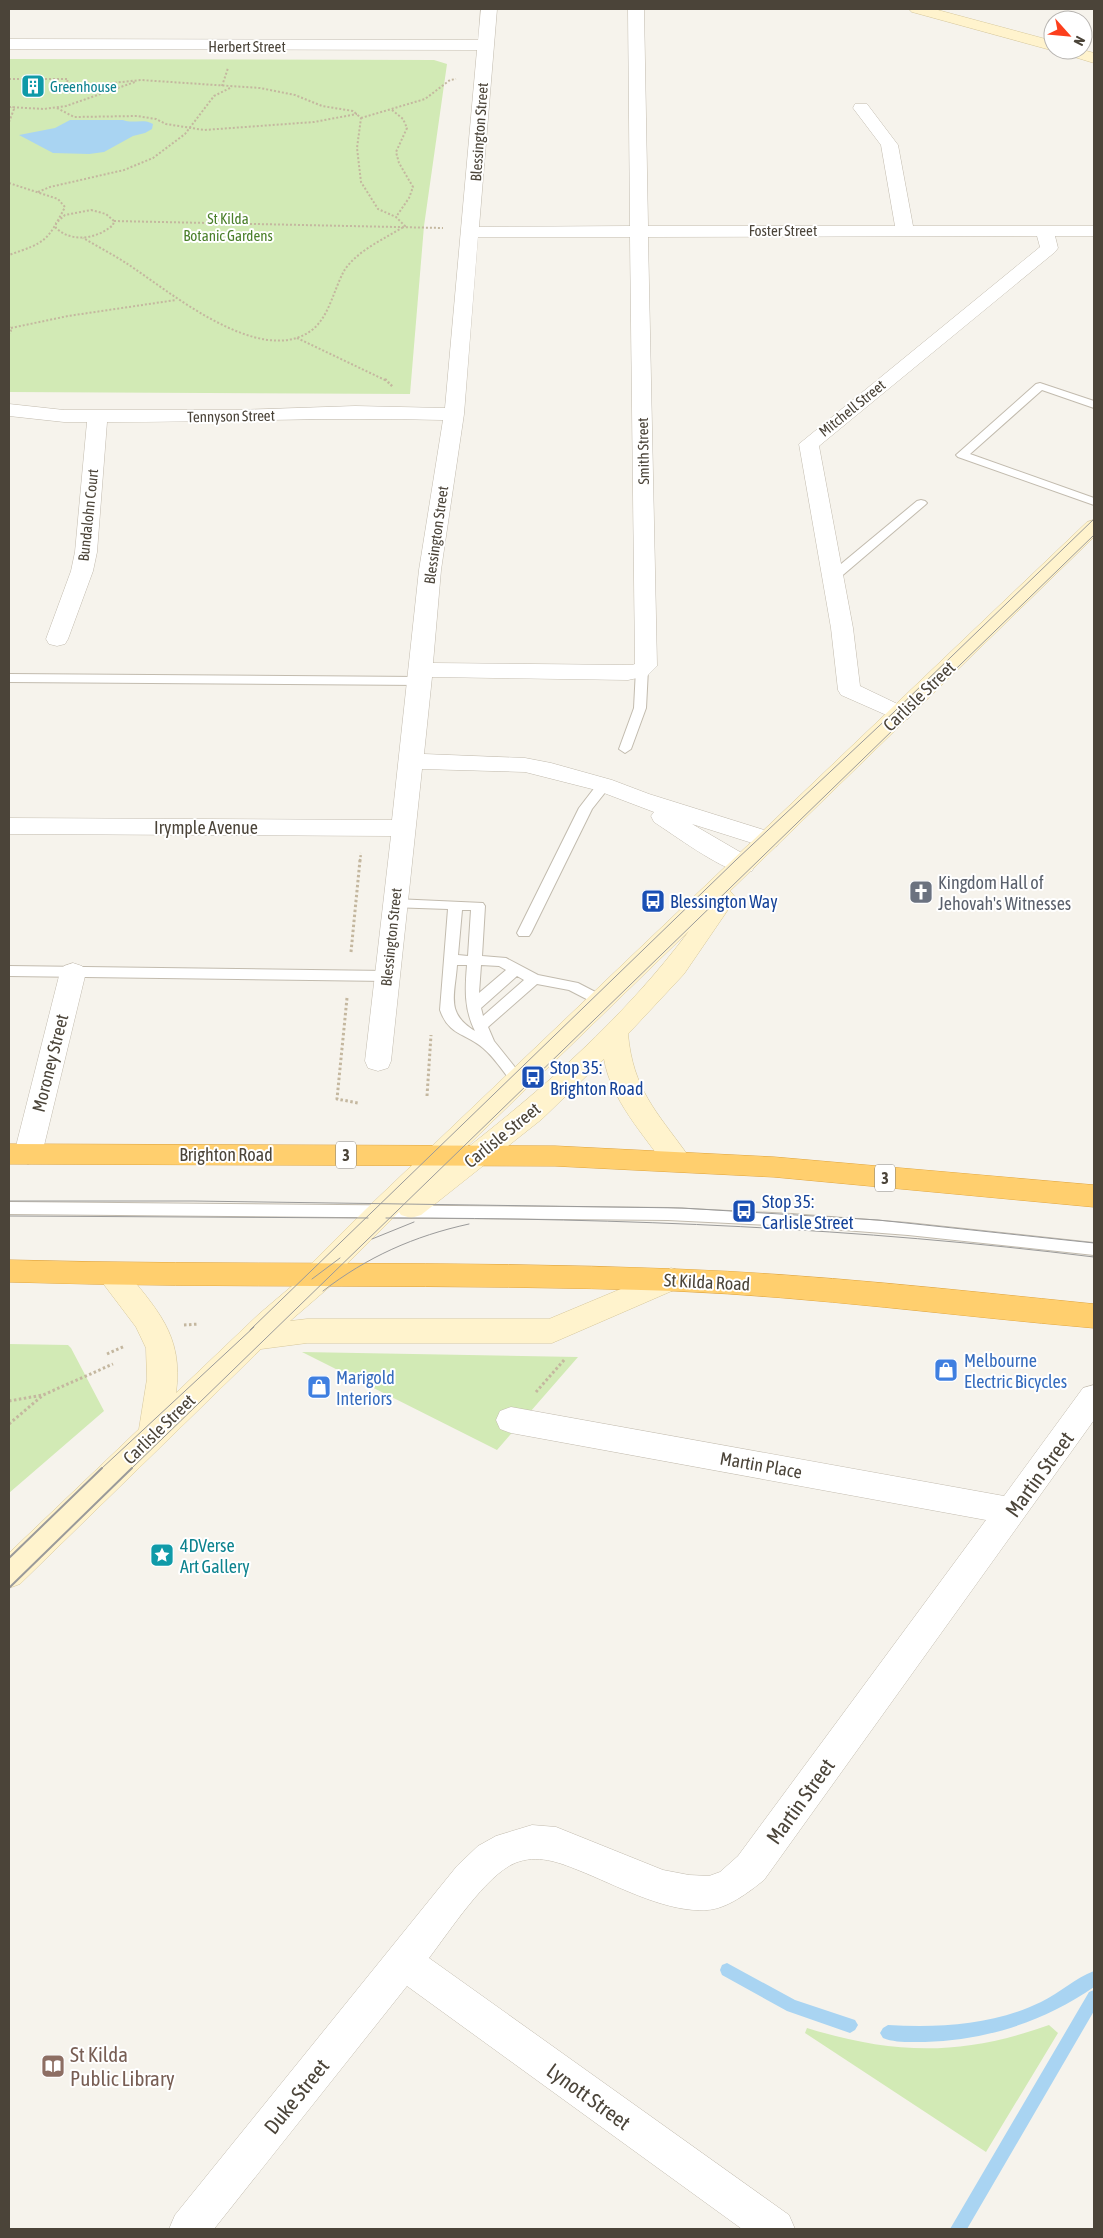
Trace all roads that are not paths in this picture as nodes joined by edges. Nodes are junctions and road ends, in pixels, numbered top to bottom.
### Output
1 (489, 9) edge
2 (636, 9) edge
3 (917, 9) edge
4 (1043, 40) edge
5 (9, 44) edge
6 (486, 45) junction
7 (861, 108) dead end
8 (905, 230) junction
9 (1044, 230) junction
10 (1094, 230) edge
11 (639, 231) junction
12 (472, 232) junction
13 (1094, 405) edge
14 (9, 410) edge
15 (454, 414) junction
16 (97, 416) junction
17 (1094, 502) edge
18 (921, 503) dead end
19 (1094, 526) edge
20 (833, 577) junction
21 (57, 639) dead end
22 (642, 669) junction
23 (421, 675) junction
24 (9, 678) edge
25 (900, 714) junction
26 (624, 749) dead end
27 (410, 761) junction
28 (604, 785) junction
29 (640, 799) junction
30 (9, 826) edge
31 (403, 828) junction
32 (768, 840) junction
33 (743, 865) junction
34 (395, 904) junction
35 (455, 905) junction
36 (524, 933) dead end
37 (451, 960) junction
38 (475, 960) junction
39 (516, 969) junction
40 (9, 971) edge
41 (73, 972) junction
42 (387, 976) junction
43 (534, 979) junction
44 (600, 1001) junction
45 (474, 1006) junction
46 (480, 1026) junction
47 (615, 1032) junction
48 (488, 1044) junction
49 (378, 1061) dead end
50 (519, 1081) junction
51 (18, 1154) edge
52 (443, 1156) junction
53 (478, 1156) junction
54 (677, 1161) junction
55 (1094, 1196) edge
56 (9, 1208) edge
57 (394, 1211) junction
58 (1094, 1249) edge
59 (9, 1271) edge
60 (112, 1274) junction
61 (317, 1279) junction
62 (671, 1280) junction
63 (1094, 1316) edge
64 (253, 1338) junction
65 (1094, 1397) edge
66 (511, 1420) road end
67 (153, 1436) junction
68 (1012, 1511) junction
69 (9, 1574) edge
70 (404, 1962) junction
71 (189, 2229) edge
72 (775, 2229) edge

1 - 6 street, Blessington Street
2 - 11 street, Smith Street
3 - 4 main road
5 - 6 street, Herbert Street
6 - 12 street, Blessington Street
7 - 8 street
8 - 9 street, Foster Street
8 - 11 street, Foster Street
9 - 10 street, Foster Street
9 - 20 street, Mitchell Street
11 - 12 street, Foster Street
11 - 22 street, Smith Street
12 - 15 street, Blessington Street
13 - 17 lane
14 - 16 street, Tennyson Street
15 - 16 street, Tennyson Street
15 - 23 street, Blessington Street
16 - 21 street, Bundalohn Court
18 - 20 lane
19 - 25 main road, Carlisle Street
20 - 25 street, Mitchell Street
22 - 23 street
22 - 26 lane
23 - 24 lane
23 - 27 street, Blessington Street
25 - 32 main road, Carlisle Street
27 - 28 street
27 - 31 street, Blessington Street
28 - 29 street
28 - 36 lane
29 - 32 street
29 - 33 street
30 - 31 street, Irymple Avenue
31 - 34 street, Blessington Street
32 - 33 main road, Carlisle Street
33 - 44 main road, Carlisle Street
33 - 47 main road, Carlisle Street
34 - 35 lane
34 - 42 street, Blessington Street
35 - 37 lane
35 - 38 lane
37 - 38 lane
37 - 48 lane
38 - 39 lane
38 - 45 lane
39 - 43 lane
39 - 45 lane
40 - 41 lane
41 - 42 lane
41 - 51 street, Moroney Street
42 - 49 street, Blessington Street
43 - 44 lane
43 - 46 lane
44 - 50 main road, Carlisle Street
45 - 46 lane
46 - 48 lane
47 - 53 main road, Carlisle Street
47 - 54 main road
48 - 50 lane
50 - 52 main road, Carlisle Street
51 - 52 highway, Brighton Road / 3
52 - 53 highway, 3
52 - 57 main road, Carlisle Street
53 - 54 highway, 3
53 - 57 main road, Carlisle Street
54 - 55 highway, 3
56 - 57 lane
57 - 58 lane
57 - 61 main road, Carlisle Street
59 - 60 highway
60 - 61 highway
60 - 67 main road
61 - 62 highway, St Kilda Road
61 - 64 main road, Carlisle Street
62 - 63 highway, St Kilda Road
62 - 64 main road
64 - 67 main road, Carlisle Street
65 - 68 street, Martin Street
66 - 68 street, Martin Place
67 - 69 main road, Carlisle Street
68 - 70 street, Martin Street
70 - 71 street, Duke Street
70 - 72 street, Lynott Street

